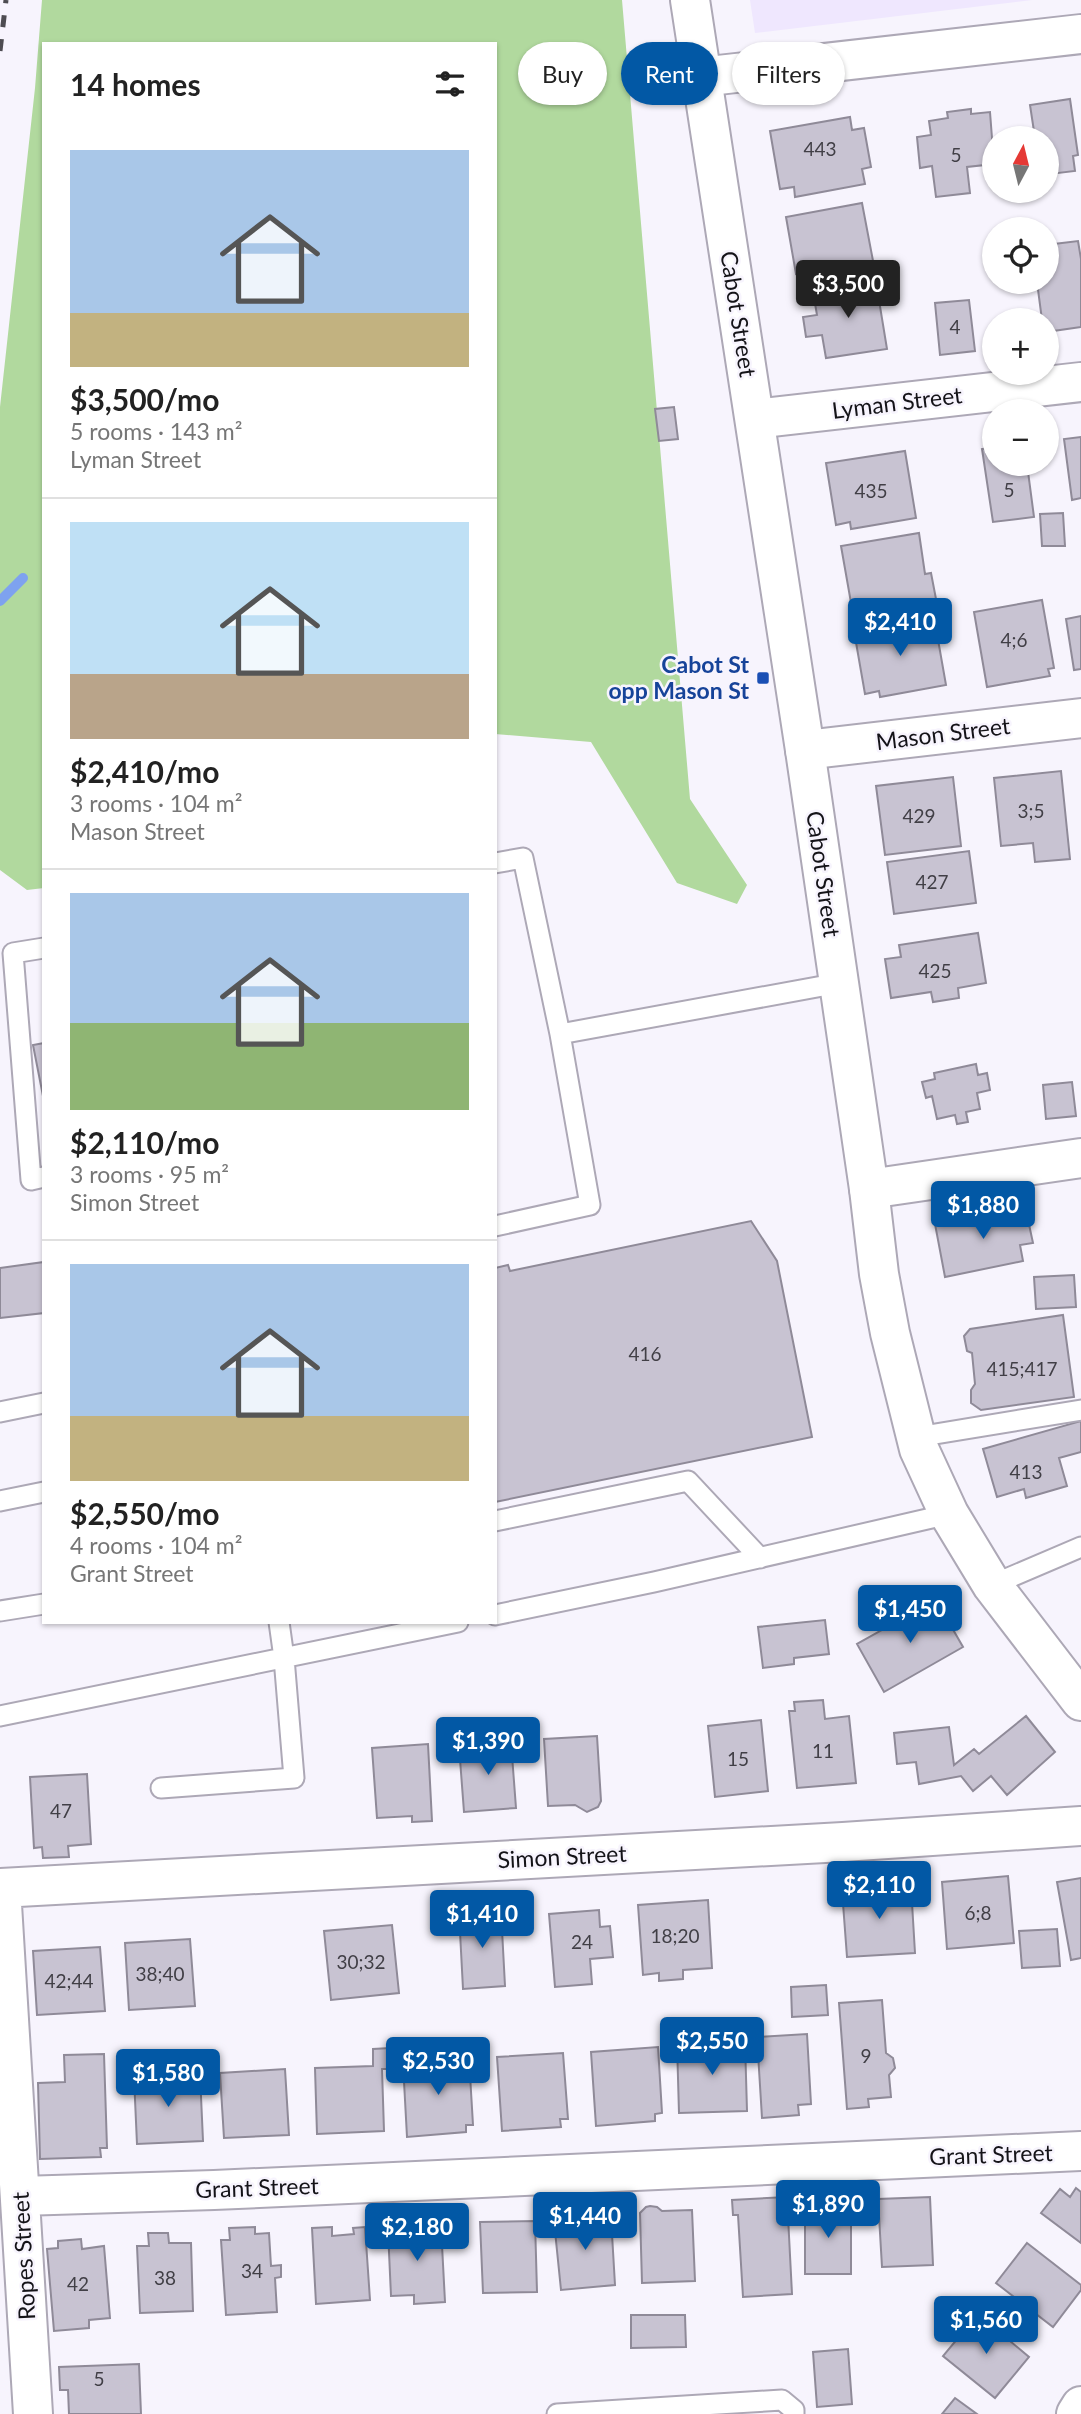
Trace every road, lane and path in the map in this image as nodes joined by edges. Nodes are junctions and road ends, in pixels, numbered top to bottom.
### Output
1 (690, 0) edge
2 (1081, 34) edge
3 (695, 42) edge
4 (718, 75) edge
5 (705, 105) edge
6 (1081, 382) edge
7 (755, 419) junction
8 (1081, 718) edge
9 (805, 750) junction
10 (497, 863) edge
11 (42, 947) edge
12 (839, 983) junction
13 (560, 1034) junction
14 (1081, 1158) edge
15 (42, 1177) edge
16 (869, 1189) junction
17 (497, 1226) edge
18 (42, 1403) edge
19 (1081, 1410) edge
20 (0, 1412) edge
21 (916, 1437) junction
22 (42, 1492) edge
23 (0, 1501) edge
24 (949, 1514) junction
25 (497, 1521) edge
26 (1081, 1547) edge
27 (760, 1558) junction
28 (992, 1585) junction
29 (42, 1604) edge
30 (0, 1611) edge
31 (497, 1615) edge
32 (279, 1624) edge
33 (448, 1624) edge
34 (284, 1658) junction
35 (1081, 1702) edge
36 (0, 1716) edge
37 (161, 1788) dead end
38 (1081, 1826) edge
39 (1, 1888) edge
40 (1081, 2151) edge
41 (21, 2196) junction
42 (1081, 2406) edge
43 (33, 2414) edge
44 (557, 2414) edge
45 (794, 2414) edge
46 (1076, 2414) edge

1 - 3 main road, Cabot Street
2 - 4 main road
5 - 7 main road, Cabot Street
6 - 7 main road, Lyman Street
7 - 9 main road, Cabot Street
8 - 9 main road, Mason Street
9 - 12 main road, Cabot Street
10 - 13 lane
11 - 15 lane
12 - 13 lane
12 - 16 main road, Cabot Street
13 - 17 lane
14 - 16 main road
16 - 21 main road, Cabot Street
18 - 20 lane
19 - 21 lane
21 - 24 main road, Cabot Street
22 - 23 lane
24 - 27 lane
24 - 28 main road, Cabot Street
25 - 27 lane
26 - 28 lane
27 - 31 lane
28 - 35 main road, Cabot Street
29 - 30 lane
32 - 34 lane
33 - 34 lane
34 - 36 lane
34 - 37 lane
38 - 39 main road, Simon Street
39 - 41 main road, Ropes Street
40 - 41 main road, Grant Street
41 - 43 main road, Ropes Street
42 - 46 main road
44 - 45 lane

